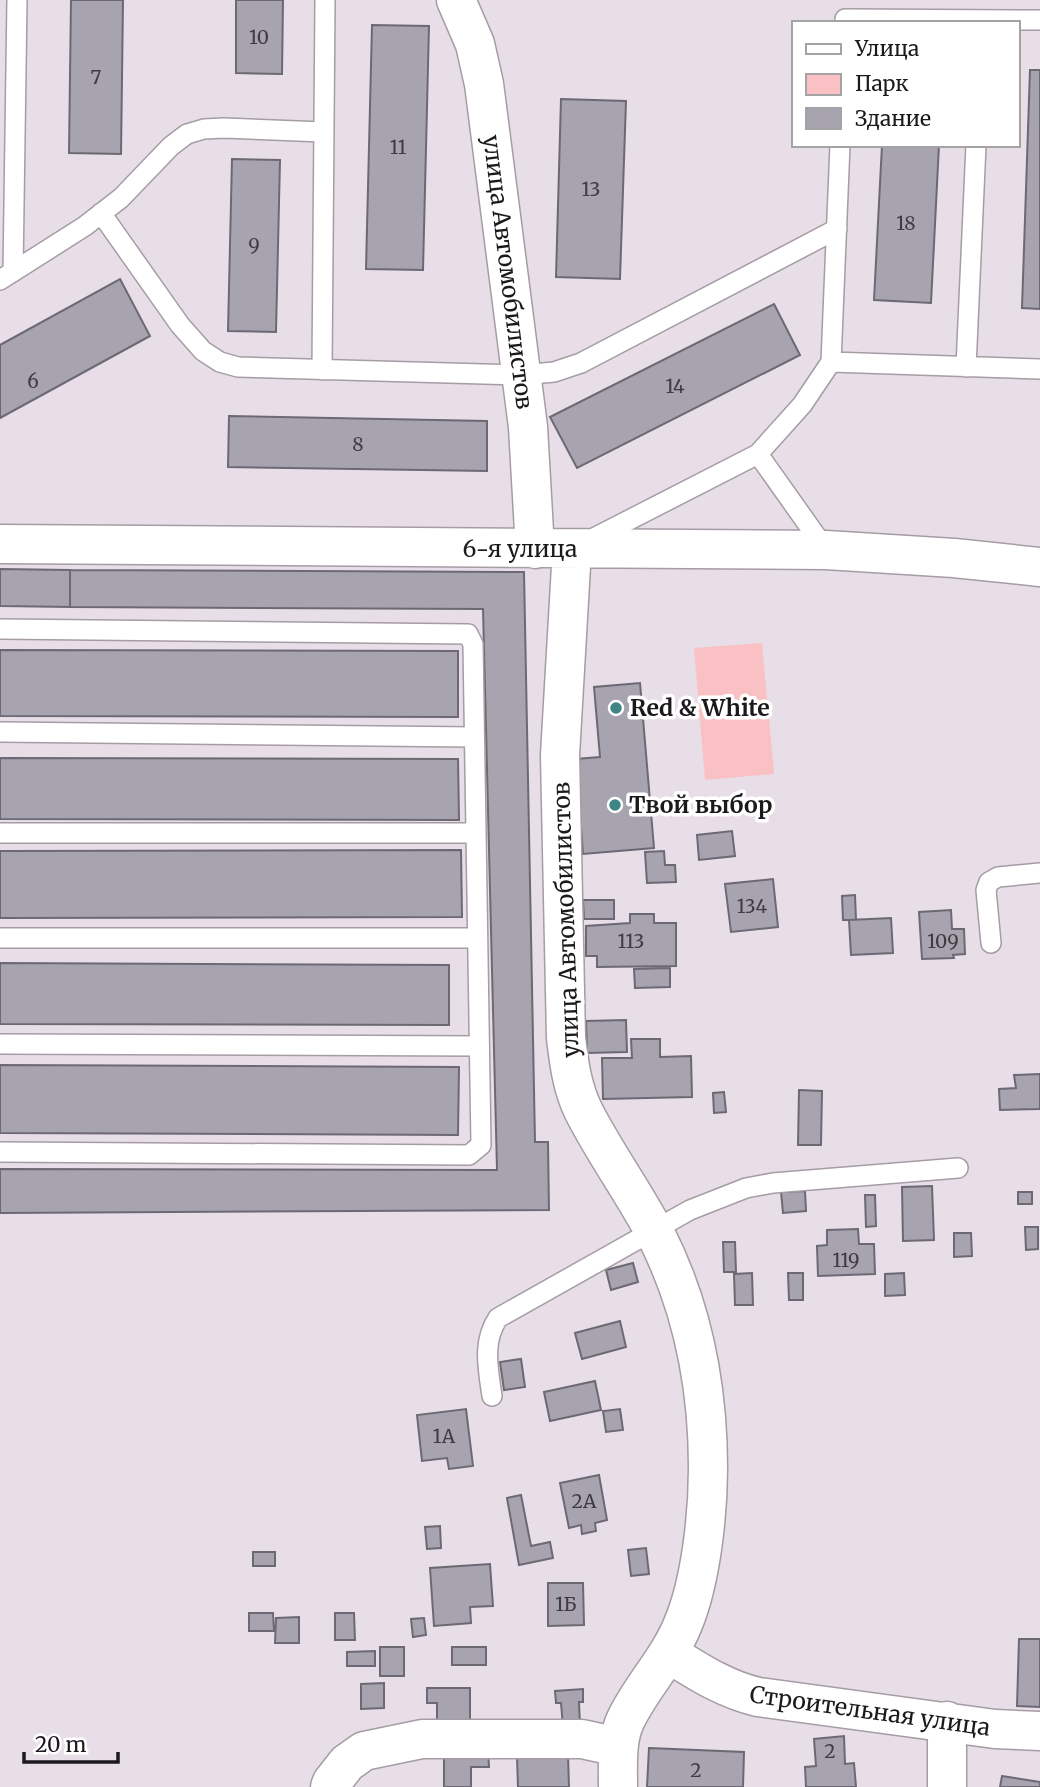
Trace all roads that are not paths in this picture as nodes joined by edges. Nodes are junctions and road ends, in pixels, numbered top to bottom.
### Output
1 (17, 0) edge
2 (326, 0) edge
3 (456, 0) edge
4 (845, 14) edge
5 (1040, 20) edge
6 (982, 21) edge
7 (323, 132) junction
8 (840, 147) edge
9 (976, 147) edge
10 (101, 213) junction
11 (837, 229) junction
12 (7, 276) edge
13 (831, 362) junction
14 (966, 367) junction
15 (1040, 369) edge
16 (322, 370) junction
17 (521, 375) junction
18 (758, 454) junction
19 (0, 544) edge
20 (535, 549) junction
21 (572, 550) junction
22 (826, 550) junction
23 (1040, 567) edge
24 (0, 629) edge
25 (0, 732) edge
26 (474, 737) junction
27 (0, 833) edge
28 (476, 833) junction
29 (1040, 873) edge
30 (0, 938) edge
31 (477, 938) junction
32 (991, 943) dead end
33 (0, 1044) edge
34 (479, 1046) junction
35 (0, 1152) edge
36 (958, 1168) dead end
37 (654, 1231) junction
38 (492, 1396) dead end
39 (668, 1653) junction
40 (947, 1721) junction
41 (1040, 1731) edge
42 (618, 1747) junction
43 (330, 1787) edge
44 (618, 1787) edge
45 (947, 1787) edge

1 - 12 lane
2 - 7 lane
3 - 17 street, улица Автомобилистов
4 - 6 lane
5 - 6 lane
7 - 10 lane
7 - 16 lane
8 - 11 lane
9 - 14 lane
10 - 12 lane
10 - 16 lane
11 - 13 lane
11 - 17 lane
13 - 14 lane
13 - 18 lane
14 - 15 lane
16 - 17 lane
17 - 20 street, улица Автомобилистов
18 - 21 lane
18 - 22 lane
19 - 20 street, 6-я улица
20 - 21 street, 6-я улица
21 - 22 street, 6-я улица
21 - 37 street, улица Автомобилистов
22 - 23 street, 6-я улица
24 - 26 lane
25 - 26 lane
26 - 28 lane
27 - 28 lane
28 - 31 lane
29 - 32 lane
30 - 31 lane
31 - 34 lane
33 - 34 lane
34 - 35 lane
36 - 37 lane
37 - 38 lane
37 - 39 street, улица Автомобилистов
39 - 40 street, Строительная улица
39 - 42 street, улица Автомобилистов
40 - 41 street, Строительная улица
40 - 45 street
42 - 43 street
42 - 44 street, улица Автомобилистов

